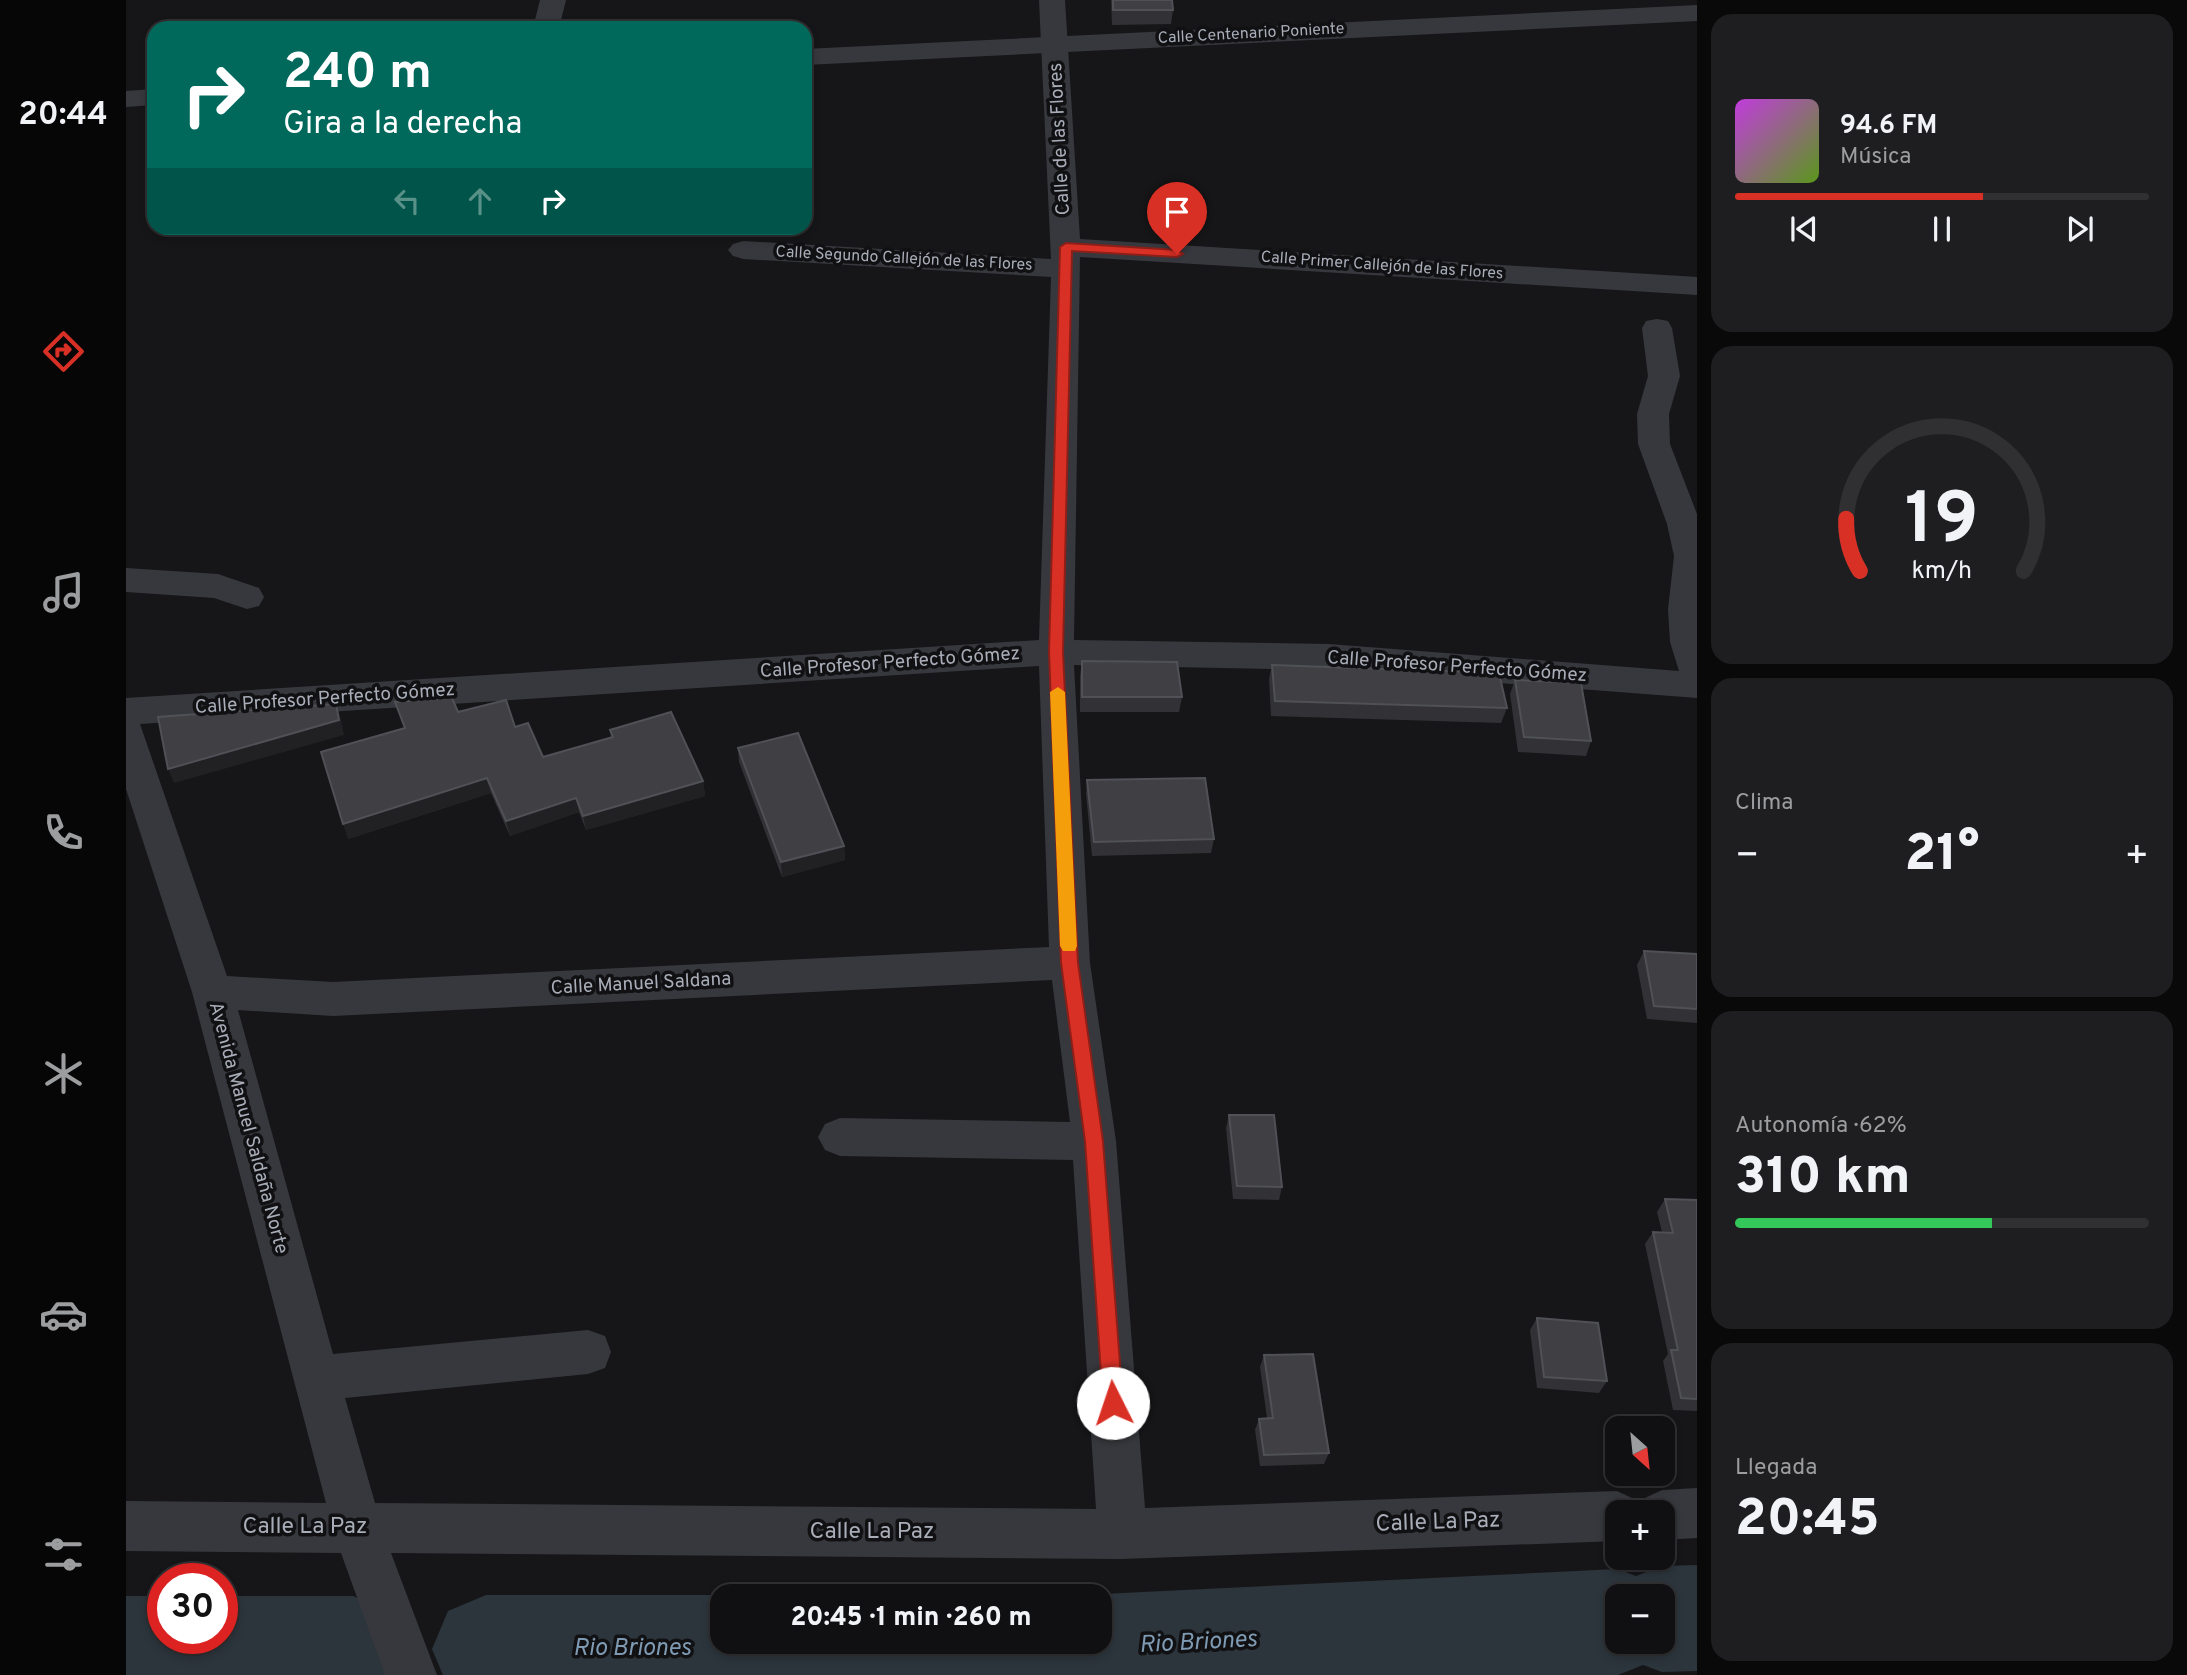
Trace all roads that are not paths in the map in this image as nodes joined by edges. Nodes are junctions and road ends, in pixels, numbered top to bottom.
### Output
1 (553, 0) edge
2 (1052, 0) edge
3 (1697, 13) edge
4 (548, 21) edge
5 (1054, 44) junction
6 (812, 57) edge
7 (147, 98) edge
8 (126, 99) edge
9 (743, 250) dead end
10 (1066, 258) junction
11 (1697, 286) edge
12 (1657, 328) dead end
13 (126, 580) edge
14 (247, 597) dead end
15 (1056, 652) junction
16 (1697, 671) edge
17 (1697, 685) edge
18 (126, 711) edge
19 (126, 732) edge
20 (1070, 963) junction
21 (212, 992) junction
22 (840, 1137) dead end
23 (1094, 1141) junction
24 (587, 1352) dead end
25 (317, 1378) junction
26 (1697, 1513) edge
27 (1675, 1514) edge
28 (1605, 1516) edge
29 (126, 1526) edge
30 (357, 1528) junction
31 (1122, 1534) junction
32 (411, 1675) edge

1 - 4 street
2 - 5 street, Calle de las Flores
3 - 5 street, Calle Centenario Poniente
5 - 6 street, Calle Centenario Poniente
5 - 10 street, Calle de las Flores
7 - 8 street
9 - 10 street, Calle Segundo Callejón de las Flores
10 - 11 street, Calle Primer Callejón de las Flores
10 - 15 street, Calle de las Flores
12 - 16 street
13 - 14 street
15 - 17 street, Calle Profesor Perfecto Gómez
15 - 18 street, Calle Profesor Perfecto Gómez
15 - 20 street, Calle de las Flores
19 - 21 street, Avenida Manuel Saldaña Norte
20 - 21 street, Calle Manuel Saldana
20 - 23 street, Calle de las Flores
21 - 25 street, Avenida Manuel Saldaña Norte
22 - 23 street
23 - 31 street, Calle de las Flores
24 - 25 street
25 - 30 street, Avenida Manuel Saldaña Norte
26 - 27 street
28 - 31 street, Calle La Paz
29 - 30 street, Calle La Paz
30 - 31 street, Calle La Paz
30 - 32 street, Avenida Manuel Saldaña Norte

